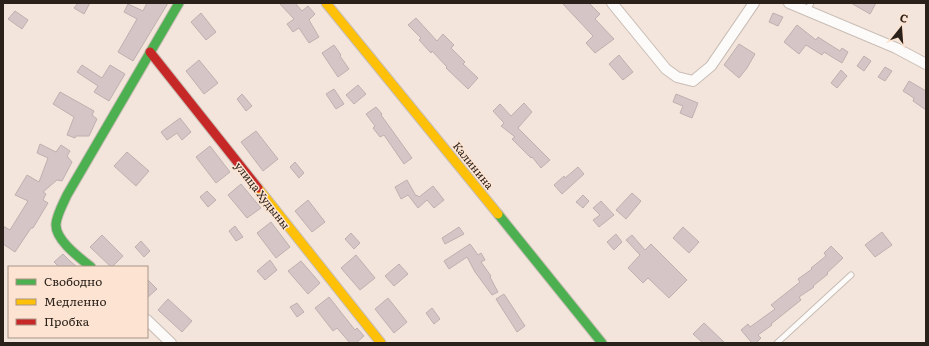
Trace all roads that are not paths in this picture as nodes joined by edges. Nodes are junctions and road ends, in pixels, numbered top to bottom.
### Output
1 (179, 3) edge
2 (326, 3) edge
3 (612, 3) edge
4 (754, 3) edge
5 (789, 3) edge
6 (809, 7) edge
7 (150, 52) junction
8 (926, 64) edge
9 (90, 266) edge
10 (851, 275) dead end
11 (148, 321) edge
12 (376, 341) edge
13 (171, 343) edge
14 (602, 343) edge
15 (777, 343) edge

1 - 7 street
2 - 14 street, Калинина
3 - 4 street
5 - 6 street
6 - 8 street
7 - 9 street
7 - 12 street, улица Худыны
10 - 15 lane
11 - 13 street

